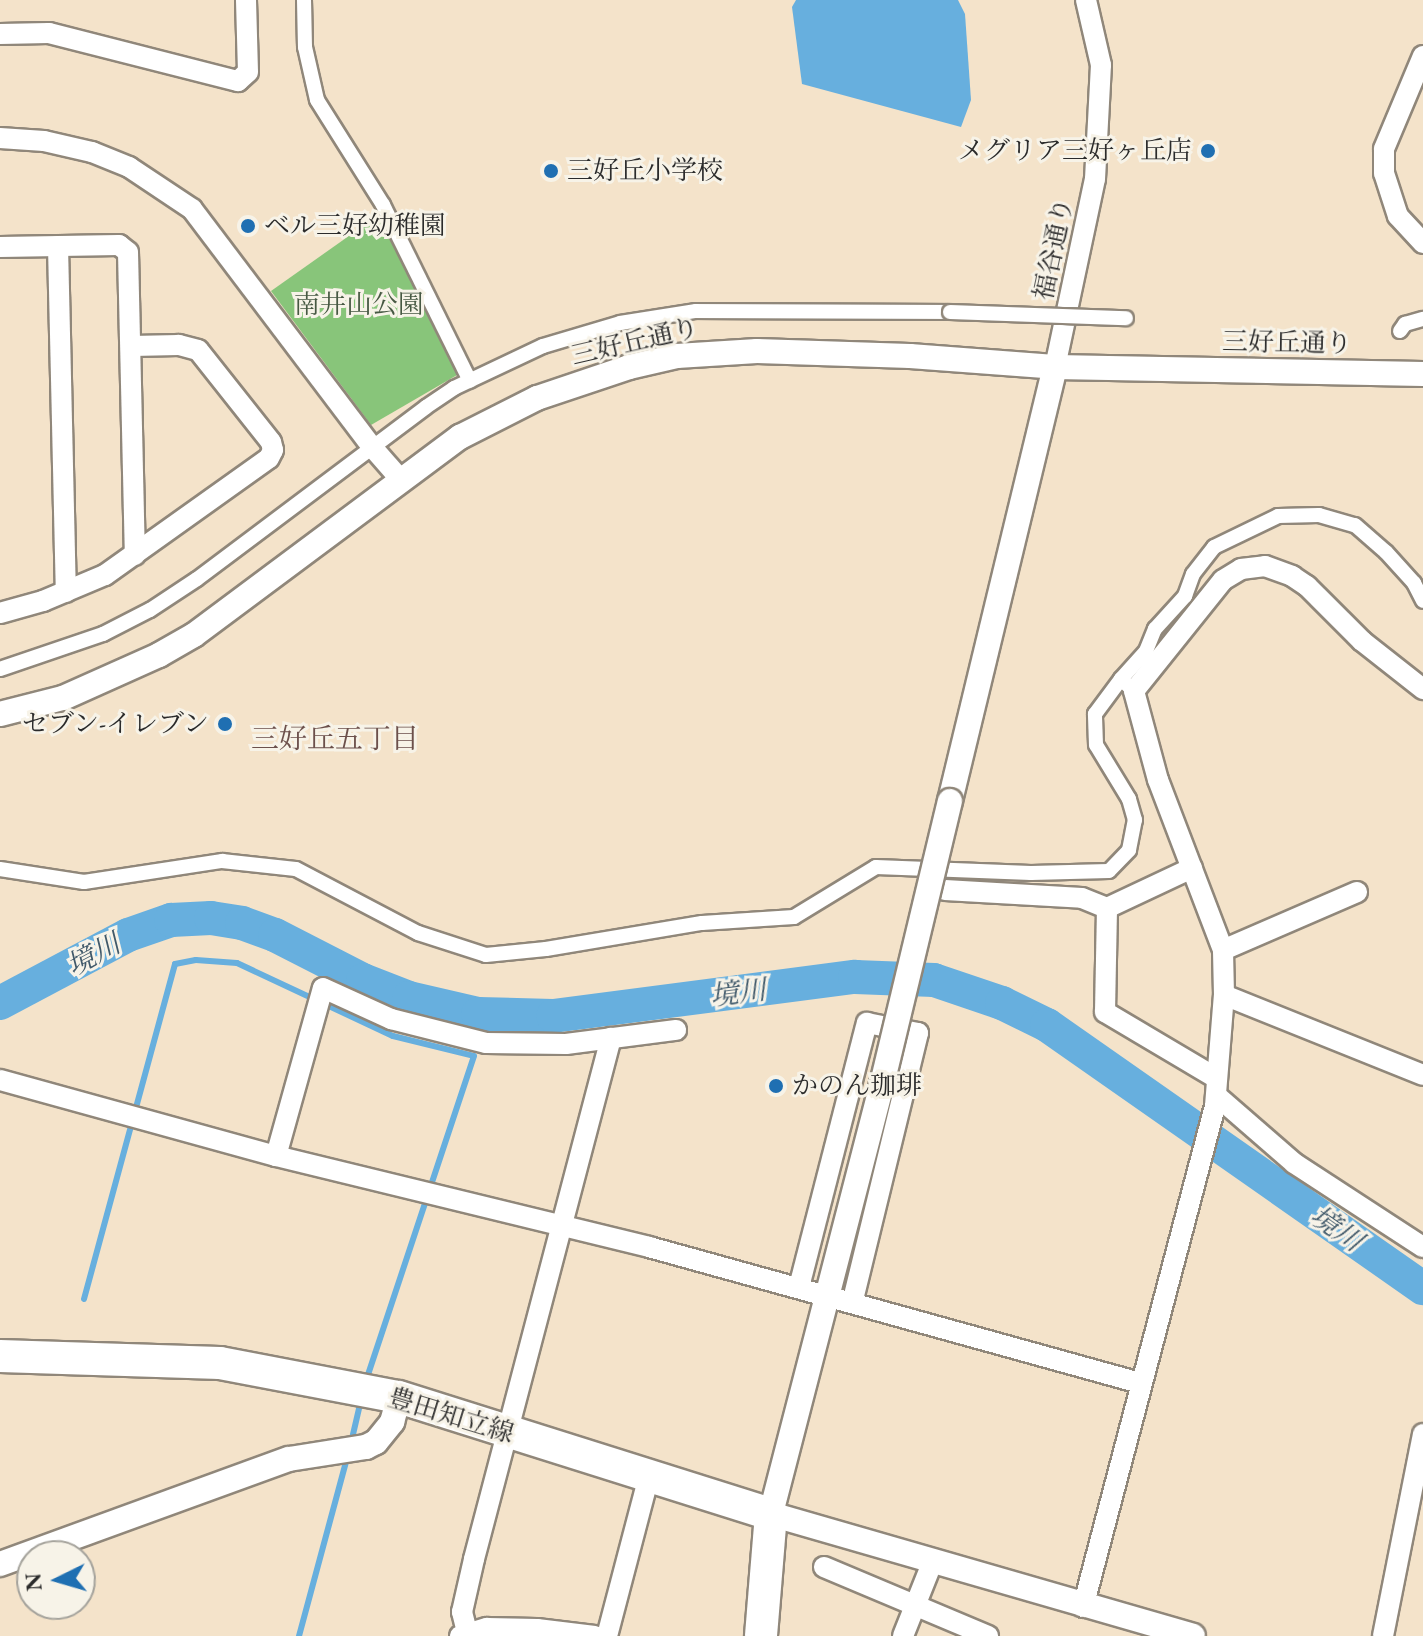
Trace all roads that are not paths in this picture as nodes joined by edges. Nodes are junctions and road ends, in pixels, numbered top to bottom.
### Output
1 (246, 0) edge
2 (304, 0) edge
3 (1086, 0) edge
4 (0, 34) edge
5 (1423, 56) edge
6 (0, 138) edge
7 (1423, 243) edge
8 (58, 246) junction
9 (0, 247) edge
10 (1126, 318) dead end
11 (1423, 319) edge
12 (1400, 331) dead end
13 (132, 346) junction
14 (1055, 367) junction
15 (1423, 374) edge
16 (470, 381) junction
17 (402, 481) junction
18 (135, 555) junction
19 (66, 592) junction
20 (1423, 601) edge
21 (0, 613) edge
22 (0, 669) edge
23 (1128, 685) junction
24 (1423, 689) edge
25 (0, 714) edge
26 (1192, 868) junction
27 (0, 869) edge
28 (945, 890) dead end
29 (1357, 892) dead end
30 (1107, 908) junction
31 (1223, 950) junction
32 (1224, 995) junction
33 (676, 1030) dead end
34 (611, 1038) junction
35 (1423, 1075) edge
36 (0, 1080) edge
37 (1216, 1093) junction
38 (276, 1156) junction
39 (564, 1228) junction
40 (1423, 1247) edge
41 (799, 1287) junction
42 (827, 1296) junction
43 (852, 1303) junction
44 (0, 1356) edge
45 (1140, 1383) junction
46 (399, 1397) junction
47 (508, 1434) junction
48 (1423, 1434) edge
49 (649, 1476) junction
50 (771, 1514) junction
51 (932, 1563) junction
52 (0, 1564) edge
53 (824, 1567) dead end
54 (916, 1603) junction
55 (1083, 1607) junction
56 (464, 1634) edge
57 (595, 1636) edge
58 (607, 1636) edge
59 (761, 1636) edge
60 (903, 1636) edge
61 (988, 1636) edge
62 (1193, 1636) edge
63 (1383, 1636) edge

1 - 4 street
2 - 16 street
3 - 14 street, 福谷通り
5 - 7 street
6 - 17 street
8 - 9 street
8 - 13 street
8 - 19 street
10 - 16 street, bridge
11 - 12 street
13 - 18 street
13 - 18 street
14 - 15 street, 三好丘通り
14 - 17 street, 三好丘通り
14 - 42 street, bridge
16 - 22 street
17 - 25 street, 三好丘通り
18 - 19 street
19 - 21 street
20 - 23 street
23 - 24 street
23 - 26 street
23 - 27 street
26 - 30 street
26 - 31 street
28 - 30 street
29 - 31 street
30 - 37 street
31 - 32 street
32 - 35 street
32 - 37 street
33 - 34 street
34 - 38 street
34 - 39 street
36 - 38 street
37 - 40 street
37 - 45 street
38 - 39 street
39 - 41 street
39 - 47 street
41 - 42 street
41 - 43 street
42 - 43 street
42 - 50 street
43 - 45 street
44 - 46 main road, 豊田知立線
45 - 55 street
46 - 47 main road, 豊田知立線
46 - 52 street
47 - 49 main road, 豊田知立線
47 - 56 street
48 - 63 street
49 - 50 main road, 豊田知立線
49 - 58 street
50 - 51 street
50 - 59 main road
51 - 54 street
51 - 55 street
53 - 54 street
54 - 60 street
54 - 61 street
55 - 62 street
56 - 57 street

